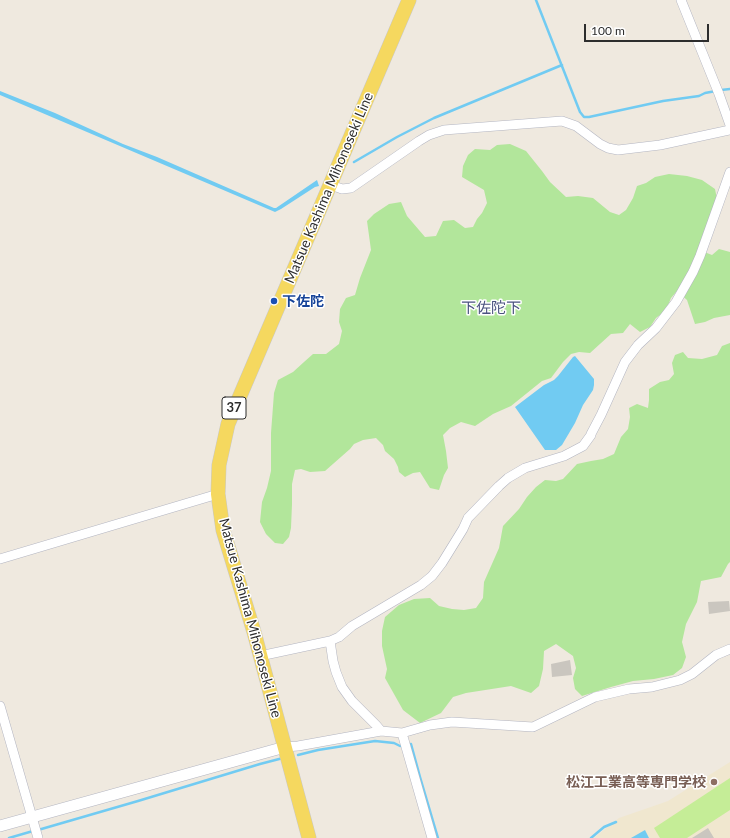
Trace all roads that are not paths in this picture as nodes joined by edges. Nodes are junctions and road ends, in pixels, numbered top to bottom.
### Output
1 (409, 0) edge
2 (681, 0) edge
3 (730, 125) edge
4 (730, 130) edge
5 (730, 172) edge
6 (330, 185) junction
7 (218, 494) junction
8 (0, 559) edge
9 (330, 641) junction
10 (730, 649) edge
11 (260, 656) junction
12 (0, 706) edge
13 (381, 731) junction
14 (402, 733) junction
15 (285, 747) junction
16 (32, 816) junction
17 (0, 826) edge
18 (38, 838) edge
19 (309, 838) edge
20 (432, 838) edge

1 - 6 main road, Matsue Kashima Mihonoseki Line / 37
2 - 3 street
4 - 6 street
5 - 9 street
6 - 7 main road, Matsue Kashima Mihonoseki Line / 37
7 - 8 street
7 - 11 main road, Matsue Kashima Mihonoseki Line / 37
9 - 11 street
9 - 13 street
10 - 14 street
11 - 15 main road, Matsue Kashima Mihonoseki Line / 37
12 - 16 street
13 - 14 street
13 - 15 street
14 - 20 street
15 - 16 street
15 - 19 main road, Matsue Kashima Mihonoseki Line / 37
16 - 17 street
16 - 18 street

